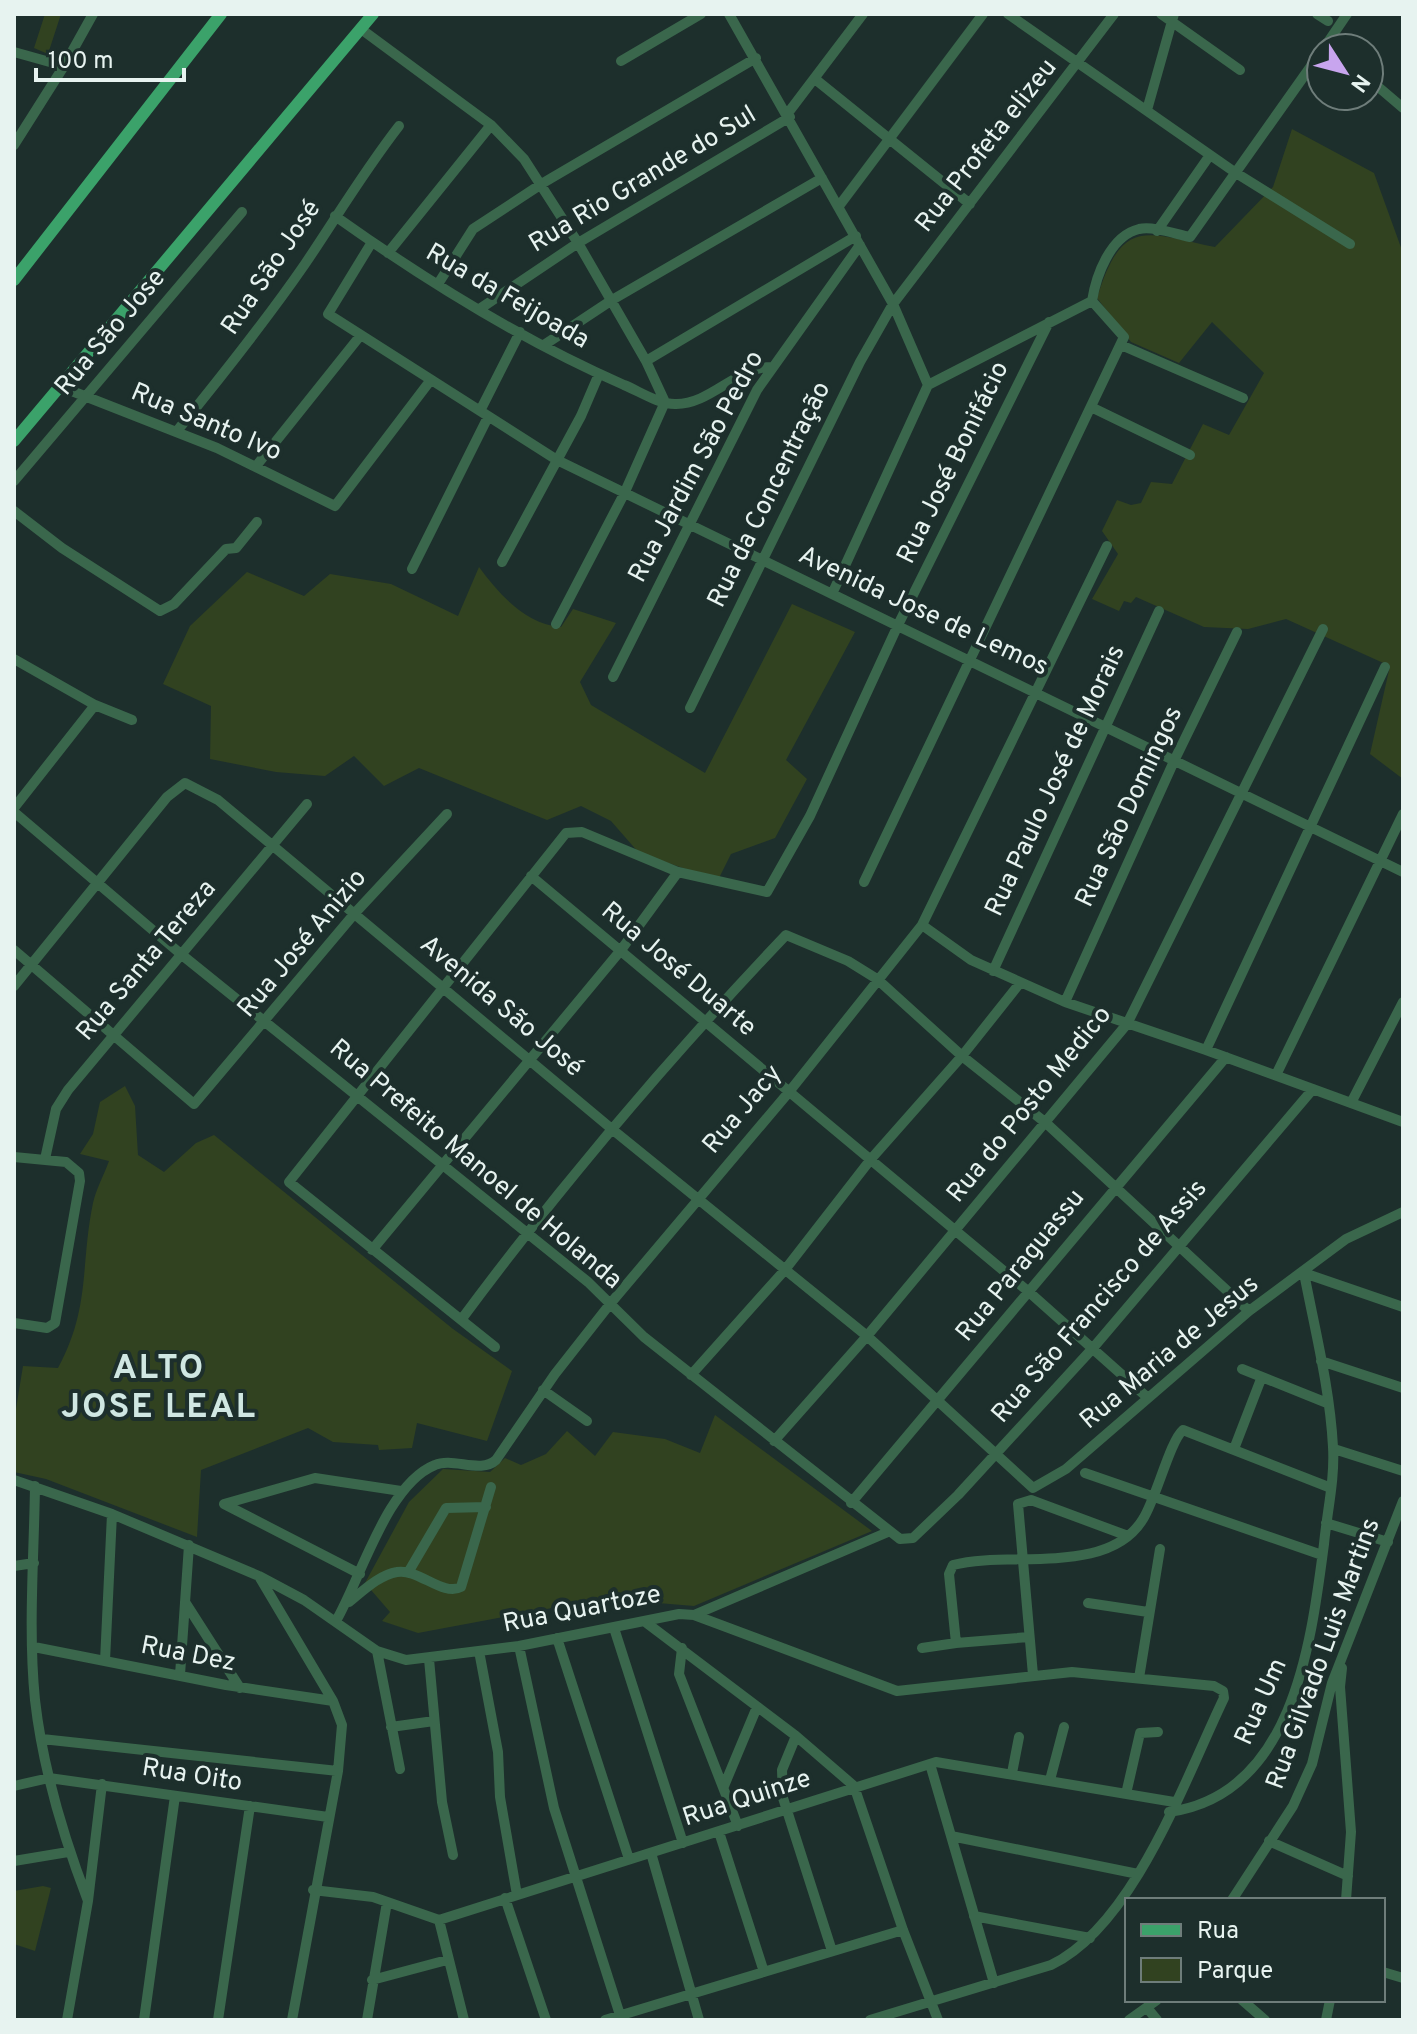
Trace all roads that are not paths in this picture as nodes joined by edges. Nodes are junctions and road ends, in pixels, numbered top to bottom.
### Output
1 (93, 14) edge
2 (221, 14) edge
3 (373, 14) edge
4 (701, 14) edge
5 (729, 14) edge
6 (863, 14) edge
7 (983, 14) edge
8 (1008, 14) edge
9 (1114, 14) edge
10 (1317, 14) edge
11 (1347, 14) edge
12 (1168, 16) edge
13 (1328, 21) dead end
14 (361, 29) junction
15 (1336, 32) edge
16 (14, 52) edge
17 (756, 58) junction
18 (621, 61) dead end
19 (1078, 64) junction
20 (64, 66) junction
21 (1240, 70) dead end
22 (1305, 77) edge
23 (815, 79) junction
24 (1385, 93) edge
25 (1403, 108) edge
26 (1147, 110) junction
27 (789, 115) junction
28 (491, 125) junction
29 (399, 126) dead end
30 (889, 142) junction
31 (14, 145) edge
32 (1210, 155) junction
33 (1236, 173) junction
34 (822, 178) junction
35 (543, 183) junction
36 (970, 204) junction
37 (839, 206) junction
38 (242, 212) dead end
39 (335, 216) junction
40 (1157, 231) junction
41 (858, 240) junction
42 (372, 242) junction
43 (578, 243) junction
44 (1350, 244) dead end
45 (388, 253) junction
46 (14, 280) edge
47 (438, 284) junction
48 (612, 300) junction
49 (1092, 301) junction
50 (893, 304) junction
51 (481, 308) junction
52 (1049, 322) junction
53 (520, 332) junction
54 (360, 336) junction
55 (1123, 341) junction
56 (544, 345) junction
57 (646, 361) junction
58 (771, 367) junction
59 (599, 374) junction
60 (430, 381) junction
61 (928, 385) junction
62 (59, 386) junction
63 (85, 398) junction
64 (1243, 398) dead end
65 (665, 402) junction
66 (1091, 407) junction
67 (484, 414) junction
68 (177, 431) junction
69 (14, 441) edge
70 (1190, 455) dead end
71 (557, 460) junction
72 (257, 465) junction
73 (14, 481) edge
74 (624, 494) junction
75 (14, 511) edge
76 (257, 522) dead end
77 (691, 524) junction
78 (1107, 546) dead end
79 (762, 560) junction
80 (502, 562) dead end
81 (412, 569) dead end
82 (832, 594) junction
83 (1159, 611) dead end
84 (556, 624) dead end
85 (898, 625) junction
86 (1323, 629) dead end
87 (1237, 632) dead end
88 (14, 659) edge
89 (969, 660) junction
90 (1385, 667) dead end
91 (613, 677) dead end
92 (1038, 691) junction
93 (95, 705) junction
94 (690, 708) dead end
95 (132, 720) dead end
96 (1105, 725) junction
97 (1175, 759) junction
98 (1243, 792) junction
99 (307, 804) dead end
100 (14, 810) edge
101 (447, 814) dead end
102 (1403, 814) edge
103 (1312, 827) junction
104 (272, 845) junction
105 (1381, 861) junction
106 (678, 872) junction
107 (1403, 872) edge
108 (531, 876) junction
109 (96, 882) junction
110 (864, 882) dead end
111 (355, 913) junction
112 (922, 925) junction
113 (14, 950) edge
114 (621, 950) junction
115 (182, 955) junction
116 (32, 965) junction
117 (993, 971) junction
118 (877, 979) junction
119 (1020, 983) junction
120 (14, 986) edge
121 (444, 987) junction
122 (1065, 1002) junction
123 (1403, 1002) edge
124 (704, 1021) junction
125 (267, 1022) junction
126 (1127, 1024) junction
127 (115, 1034) junction
128 (1206, 1050) junction
129 (962, 1056) junction
130 (1226, 1057) junction
131 (529, 1061) junction
132 (1276, 1075) junction
133 (1313, 1089) junction
134 (789, 1092) junction
135 (359, 1097) junction
136 (1351, 1103) junction
137 (1403, 1122) edge
138 (1046, 1123) junction
139 (613, 1130) junction
140 (14, 1157) edge
141 (45, 1159) junction
142 (871, 1159) junction
143 (442, 1165) junction
144 (1113, 1188) junction
145 (698, 1197) junction
146 (1403, 1212) edge
147 (956, 1229) junction
148 (525, 1233) junction
149 (1179, 1249) junction
150 (372, 1250) junction
151 (784, 1271) junction
152 (1304, 1273) junction
153 (1029, 1292) junction
154 (610, 1304) junction
155 (1403, 1307) edge
156 (1249, 1311) junction
157 (461, 1320) junction
158 (14, 1323) edge
159 (867, 1336) junction
160 (495, 1347) dead end
161 (1093, 1348) junction
162 (1321, 1361) junction
163 (1242, 1369) dead end
164 (691, 1375) junction
165 (1261, 1379) junction
166 (1403, 1388) edge
167 (543, 1390) junction
168 (1148, 1398) junction
169 (939, 1399) junction
170 (1327, 1403) junction
171 (587, 1421) dead end
172 (774, 1441) junction
173 (1234, 1449) junction
174 (1334, 1449) junction
175 (996, 1453) junction
176 (1403, 1471) edge
177 (1085, 1473) dead end
178 (14, 1480) edge
179 (35, 1486) junction
180 (491, 1487) dead end
181 (1331, 1488) junction
182 (401, 1491) junction
183 (1157, 1495) junction
184 (1403, 1501) edge
185 (851, 1503) junction
186 (486, 1507) junction
187 (112, 1514) junction
188 (1326, 1523) junction
189 (888, 1532) junction
190 (1128, 1536) junction
191 (913, 1538) joint
192 (1388, 1542) junction
193 (189, 1545) junction
194 (1160, 1549) dead end
195 (1322, 1555) junction
196 (1022, 1560) junction
197 (34, 1563) junction
198 (14, 1566) edge
199 (409, 1571) junction
200 (360, 1574) junction
201 (259, 1576) junction
202 (184, 1601) junction
203 (1088, 1603) dead end
204 (345, 1606) junction
205 (1148, 1612) junction
206 (694, 1615) junction
207 (336, 1621) junction
208 (644, 1621) junction
209 (614, 1628) junction
210 (1029, 1637) junction
211 (557, 1638) junction
212 (956, 1643) junction
213 (519, 1646) junction
214 (34, 1647) junction
215 (682, 1648) junction
216 (922, 1648) dead end
217 (377, 1651) junction
218 (479, 1651) junction
219 (1344, 1658) junction
220 (429, 1659) junction
221 (105, 1661) junction
222 (180, 1675) junction
223 (1033, 1675) junction
224 (1139, 1678) junction
225 (240, 1688) junction
226 (333, 1701) junction
227 (757, 1707) junction
228 (434, 1721) junction
229 (391, 1727) junction
230 (1064, 1727) dead end
231 (1158, 1732) dead end
232 (796, 1736) junction
233 (1019, 1737) dead end
234 (42, 1739) junction
235 (930, 1764) junction
236 (400, 1769) dead end
237 (338, 1771) junction
238 (1012, 1773) junction
239 (49, 1778) junction
240 (1050, 1780) junction
241 (102, 1784) junction
242 (14, 1786) edge
243 (724, 1786) junction
244 (854, 1786) junction
245 (1126, 1794) junction
246 (175, 1796) junction
247 (250, 1806) junction
248 (1172, 1807) junction
249 (788, 1811) junction
250 (328, 1817) junction
251 (738, 1826) junction
252 (719, 1832) junction
253 (951, 1836) junction
254 (1269, 1841) junction
255 (683, 1843) junction
256 (68, 1852) junction
257 (651, 1853) junction
258 (453, 1855) dead end
259 (629, 1859) junction
260 (14, 1861) edge
261 (1138, 1874) junction
262 (1348, 1876) junction
263 (579, 1877) junction
264 (313, 1890) junction
265 (517, 1895) junction
266 (505, 1898) junction
267 (1235, 1898) edge
268 (1346, 1898) edge
269 (88, 1901) junction
270 (387, 1902) junction
271 (974, 1916) junction
272 (439, 1920) junction
273 (903, 1930) junction
274 (1090, 1938) junction
275 (832, 1951) junction
276 (447, 1960) junction
277 (764, 1972) junction
278 (372, 1980) junction
279 (994, 1983) junction
280 (690, 1993) junction
281 (930, 2001) junction
282 (1244, 2002) edge
283 (1144, 2014) edge
284 (620, 2015) junction
285 (67, 2020) edge
286 (144, 2020) edge
287 (218, 2020) edge
288 (292, 2020) edge
289 (367, 2020) edge
290 (464, 2020) edge
291 (546, 2020) edge
292 (605, 2020) edge
293 (699, 2020) edge
294 (870, 2020) edge
295 (938, 2020) edge
296 (1129, 2020) edge
297 (1157, 2020) edge
298 (1265, 2020) edge

1 - 20 street
2 - 46 main road
3 - 14 main road
4 - 18 street
5 - 17 street
6 - 23 street
7 - 30 street
8 - 19 street
9 - 19 street, Rua Profeta elizeu
10 - 13 street
11 - 15 street
12 - 21 street
12 - 26 street
14 - 28 street
14 - 62 main road
16 - 20 street
17 - 27 street
17 - 35 street
19 - 26 street
19 - 36 street, Rua Profeta elizeu
20 - 31 street
22 - 33 street
23 - 27 street
23 - 30 street
24 - 25 street
26 - 32 street
27 - 34 street
27 - 43 street, Rua Rio Grande do Sul
28 - 35 street
28 - 45 street
29 - 39 street, Rua São José
30 - 36 street
30 - 37 street
32 - 33 street
32 - 40 street
33 - 40 street
33 - 44 street
34 - 37 street
34 - 48 street
35 - 43 street
35 - 47 street
36 - 50 street, Rua Profeta elizeu
37 - 41 street
38 - 63 street, Rua São Jose
39 - 42 street, Rua da Feijoada
39 - 68 street, Rua São José
40 - 49 street
41 - 50 street
41 - 57 street
41 - 58 street, Rua Jardim São Pedro
42 - 45 street, Rua da Feijoada
42 - 54 street
43 - 48 street
43 - 51 street, Rua Rio Grande do Sul
45 - 47 street, Rua da Feijoada
47 - 51 street, Rua da Feijoada
48 - 56 street
48 - 57 street
49 - 52 street
49 - 55 street
50 - 61 street
50 - 79 street, Rua da Concentração
51 - 53 street, Rua da Feijoada
52 - 61 street
52 - 85 street, Rua José Bonifácio
53 - 56 street, Rua da Feijoada
53 - 67 street
54 - 60 street
54 - 72 street
55 - 64 street
55 - 66 street
56 - 59 street, Rua da Feijoada
57 - 65 street
58 - 65 street
58 - 77 street, Rua Jardim São Pedro
59 - 65 street, Rua da Feijoada
59 - 71 street
60 - 67 street, Avenida Jose de Lemos
60 - 72 street, Rua Santo Ivo
61 - 82 street
62 - 63 street, Rua Santo Ivo
62 - 69 main road
63 - 68 street, Rua Santo Ivo
63 - 73 street, Rua São Jose
65 - 74 street
66 - 70 street
66 - 89 street
67 - 71 street, Avenida Jose de Lemos
67 - 81 street
68 - 72 street, Rua Santo Ivo
71 - 74 street, Avenida Jose de Lemos
71 - 80 street
74 - 77 street, Avenida Jose de Lemos
74 - 84 street
75 - 76 street
77 - 79 street, Avenida Jose de Lemos
77 - 91 street, Rua Jardim São Pedro
78 - 92 street, Rua Jacy
79 - 82 street, Avenida Jose de Lemos
79 - 94 street, Rua da Concentração
82 - 85 street, Avenida Jose de Lemos
83 - 96 street, Rua Paulo José de Morais
85 - 89 street, Avenida Jose de Lemos
85 - 106 street, Rua José Bonifácio
86 - 98 street, Rua do Posto Medico
87 - 97 street, Rua São Domingos
88 - 93 street
89 - 92 street, Avenida Jose de Lemos
89 - 110 street
90 - 103 street
92 - 96 street, Avenida Jose de Lemos
92 - 112 street, Rua Jacy
93 - 95 street
93 - 100 street
96 - 97 street, Avenida Jose de Lemos
96 - 117 street, Rua Paulo José de Morais
97 - 98 street, Avenida Jose de Lemos
97 - 122 street, Rua São Domingos
98 - 103 street, Avenida Jose de Lemos
98 - 126 street, Rua do Posto Medico
99 - 104 street, Rua Santa Tereza
100 - 109 street, Rua Prefeito Manoel de Holanda
101 - 111 street, Rua José Anizio
102 - 105 street
103 - 105 street, Avenida Jose de Lemos
103 - 128 street
104 - 109 street, Avenida São José
104 - 111 street, Avenida São José
104 - 115 street, Rua Santa Tereza
105 - 107 street, Avenida Jose de Lemos
105 - 132 street
106 - 108 street
106 - 114 street
108 - 114 street, Rua José Duarte
108 - 121 street
109 - 115 street, Rua Prefeito Manoel de Holanda
109 - 116 street
111 - 121 street, Avenida São José
111 - 125 street, Rua José Anizio
112 - 117 street
112 - 118 street, Rua Jacy
113 - 116 street
114 - 124 street, Rua José Duarte
114 - 131 street
115 - 125 street, Rua Prefeito Manoel de Holanda
115 - 127 street, Rua Santa Tereza
116 - 120 street
116 - 127 street
117 - 119 street
118 - 124 street
118 - 129 street
118 - 134 street, Rua Jacy
119 - 122 street
119 - 129 street
121 - 131 street, Avenida São José
121 - 135 street
122 - 126 street
123 - 136 street
124 - 134 street, Rua José Duarte
124 - 139 street
125 - 127 street, Rua José Anizio
125 - 135 street, Rua Prefeito Manoel de Holanda
126 - 128 street
126 - 138 street, Rua do Posto Medico
127 - 141 street, Rua Santa Tereza
128 - 130 street
129 - 138 street
129 - 142 street
130 - 132 street
130 - 144 street, Rua Paraguassu
131 - 139 street, Avenida São José
131 - 143 street
132 - 133 street
133 - 136 street
133 - 149 street, Rua São Francisco de Assis
134 - 142 street, Rua José Duarte
134 - 145 street, Rua Jacy
135 - 143 street, Rua Prefeito Manoel de Holanda
135 - 150 street
136 - 137 street
138 - 144 street
138 - 147 street, Rua do Posto Medico
139 - 145 street, Avenida São José
139 - 148 street
140 - 141 street
141 - 158 street
142 - 147 street, Rua José Duarte
142 - 151 street
143 - 148 street, Rua Prefeito Manoel de Holanda
143 - 150 street
144 - 149 street
144 - 153 street, Rua Paraguassu
145 - 151 street, Avenida São José
145 - 154 street, Rua Jacy
146 - 152 street, Rua Maria de Jesus
147 - 153 street, Rua José Duarte
147 - 159 street, Rua do Posto Medico
148 - 154 street, Rua Prefeito Manoel de Holanda
148 - 157 street
149 - 156 street
149 - 161 street, Rua São Francisco de Assis
150 - 157 street
151 - 159 street
151 - 164 street
152 - 155 street
152 - 156 street, Rua Maria de Jesus
152 - 162 street, Rua Um
153 - 161 street
153 - 169 street, Rua Paraguassu
154 - 164 street, Rua Prefeito Manoel de Holanda
154 - 167 street, Rua Jacy
156 - 168 street, Rua Maria de Jesus
157 - 160 street
159 - 169 street
159 - 172 street, Rua do Posto Medico
161 - 168 street
161 - 175 street, Rua São Francisco de Assis
162 - 166 street
162 - 170 street, Rua Um
163 - 165 street
164 - 172 street, Rua Prefeito Manoel de Holanda
165 - 170 street
165 - 173 street
167 - 171 street
167 - 182 street, Rua Jacy
168 - 175 street, Rua Maria de Jesus
169 - 175 street
169 - 185 street, Rua Paraguassu
170 - 174 street, Rua Um
172 - 185 street, Rua Prefeito Manoel de Holanda
173 - 181 street
173 - 183 street
174 - 176 street
174 - 181 street, Rua Um
175 - 191 street, Rua São Francisco de Assis
177 - 183 street
178 - 179 street, Rua Quartoze
179 - 187 street, Rua Quartoze
179 - 197 street
180 - 186 street
181 - 188 street, Rua Um
182 - 200 street, Rua Jacy
182 - 200 street
183 - 190 street
183 - 195 street
184 - 192 street, Rua Gilvado Luis Martins
185 - 189 street, Rua Prefeito Manoel de Holanda
186 - 199 street
186 - 199 street
187 - 193 street, Rua Quartoze
187 - 221 street
188 - 192 street
188 - 195 street, Rua Um
189 - 191 street, Rua Prefeito Manoel de Holanda
189 - 206 street
190 - 196 street
190 - 196 street
192 - 219 street, Rua Gilvado Luis Martins
193 - 201 street, Rua Quartoze
193 - 202 street
194 - 205 street
195 - 248 street, Rua Um
196 - 210 street
196 - 212 street
197 - 198 street
197 - 214 street
199 - 204 street
200 - 204 street, Rua Jacy
201 - 207 street, Rua Quartoze
201 - 226 street
202 - 222 street
202 - 225 street
203 - 205 street
204 - 207 street, Rua Jacy
205 - 224 street
206 - 208 street, Rua Quartoze
206 - 223 street, Rua Quartoze
207 - 217 street, Rua Quartoze
208 - 209 street, Rua Quartoze
208 - 215 street
209 - 211 street, Rua Quartoze
209 - 255 street
210 - 212 street
210 - 223 street
211 - 213 street, Rua Quartoze
211 - 259 street
212 - 216 street
213 - 218 street, Rua Quartoze
213 - 263 street
214 - 221 street, Rua Dez
214 - 234 street
215 - 227 street
215 - 243 street
217 - 220 street, Rua Quartoze
217 - 229 street
218 - 220 street, Rua Quartoze
218 - 265 street
219 - 254 street, Rua Gilvado Luis Martins
219 - 262 street
220 - 228 street
221 - 222 street, Rua Dez
222 - 225 street, Rua Dez
223 - 224 street, Rua Quartoze
224 - 248 street, Rua Quartoze
225 - 226 street, Rua Dez
226 - 237 street
227 - 232 street
227 - 243 street
228 - 229 street
228 - 258 street
229 - 236 street
230 - 240 street
231 - 245 street
232 - 244 street
232 - 249 street
233 - 238 street
234 - 237 street
234 - 239 street
235 - 238 street, Rua Quinze
235 - 244 street, Rua Quinze
235 - 253 street
237 - 250 street
238 - 240 street, Rua Quinze
239 - 241 street, Rua Oito
239 - 242 street, Rua Oito
239 - 256 street
240 - 245 street, Rua Quinze
241 - 246 street, Rua Oito
241 - 269 street
243 - 251 street
244 - 249 street, Rua Quinze
244 - 273 street
245 - 248 street, Rua Quinze
246 - 247 street, Rua Oito
246 - 286 street
247 - 250 street, Rua Oito
247 - 287 street
248 - 261 street
249 - 251 street, Rua Quinze
249 - 275 street
250 - 264 street
251 - 252 street, Rua Quinze
252 - 255 street, Rua Quinze
252 - 277 street
253 - 261 street
253 - 271 street
254 - 262 street
254 - 267 street, Rua Gilvado Luis Martins
255 - 257 street, Rua Quinze
256 - 260 street
256 - 269 street
257 - 259 street, Rua Quinze
257 - 280 street
259 - 263 street, Rua Quinze
261 - 274 street
262 - 268 street
263 - 265 street, Rua Quinze
263 - 284 street
264 - 270 street
264 - 288 street
265 - 266 street, Rua Quinze
266 - 272 street, Rua Quinze
266 - 291 street
269 - 285 street
270 - 272 street
270 - 278 street
271 - 274 street
271 - 279 street
272 - 276 street
273 - 275 street
273 - 281 street
274 - 279 street
275 - 277 street
276 - 278 street
276 - 290 street
277 - 280 street
278 - 289 street
279 - 281 street
280 - 284 street
280 - 293 street
281 - 294 street
281 - 295 street
282 - 298 street
283 - 296 street
283 - 297 street
284 - 292 street

